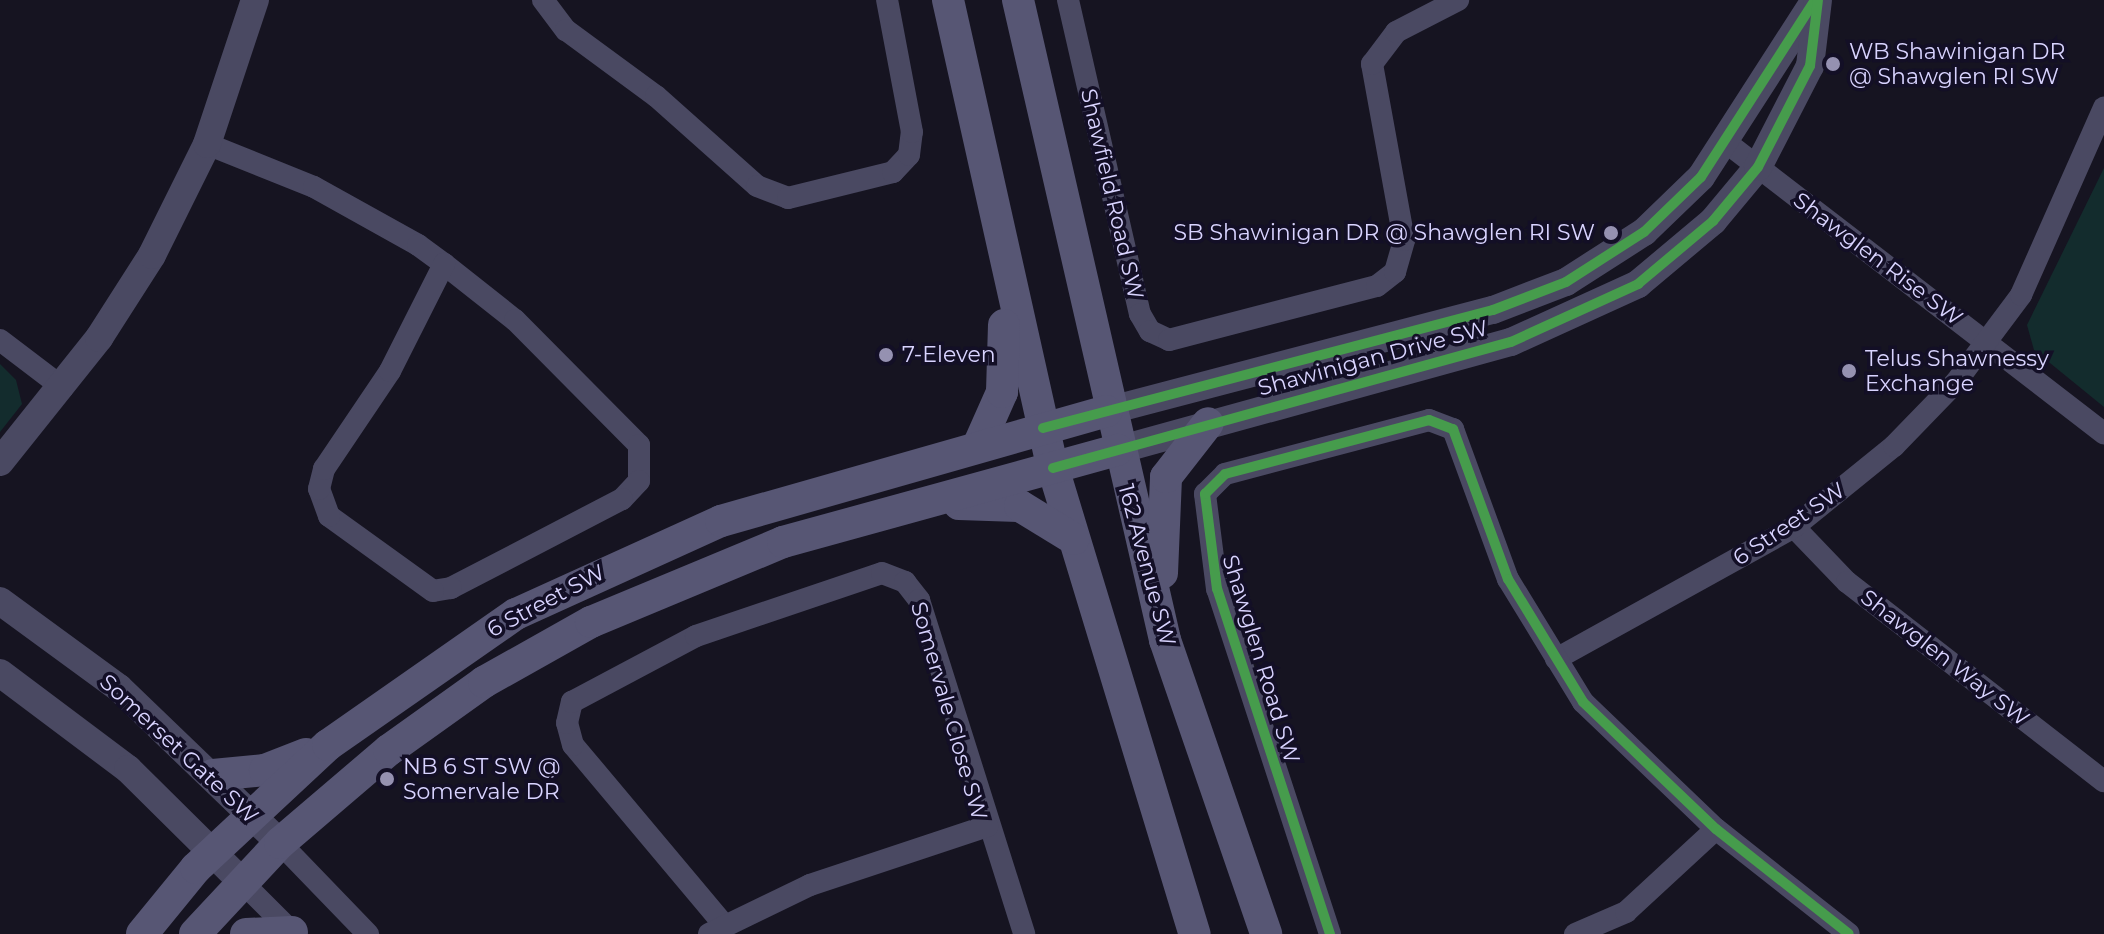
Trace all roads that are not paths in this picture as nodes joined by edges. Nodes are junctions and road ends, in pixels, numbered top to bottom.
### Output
1 (255, 0) edge
2 (543, 0) edge
3 (887, 0) edge
4 (948, 0) edge
5 (1018, 0) edge
6 (1068, 0) edge
7 (1458, 0) edge
8 (1816, 0) edge
9 (2104, 108) edge
10 (1727, 143) junction
11 (207, 144) junction
12 (1758, 167) junction
13 (999, 252) junction
14 (444, 264) junction
15 (0, 340) edge
16 (1986, 342) junction
17 (63, 388) junction
18 (1107, 411) junction
19 (1208, 423) junction
20 (1043, 428) junction
21 (2104, 433) edge
22 (979, 444) junction
23 (1118, 450) junction
24 (0, 462) edge
25 (1053, 468) junction
26 (928, 503) junction
27 (1794, 527) junction
28 (1074, 539) junction
29 (0, 601) edge
30 (1165, 640) junction
31 (1556, 659) junction
32 (0, 673) edge
33 (328, 745) junction
34 (213, 775) junction
35 (2104, 781) edge
36 (251, 814) junction
37 (987, 826) junction
38 (1716, 829) junction
39 (280, 843) junction
40 (214, 852) junction
41 (242, 882) junction
42 (717, 930) edge
43 (293, 933) edge
44 (142, 934) edge
45 (195, 934) edge
46 (246, 934) edge
47 (368, 934) edge
48 (1024, 934) edge
49 (1195, 934) edge
50 (1266, 934) edge
51 (1330, 934) edge
52 (1575, 934) edge
53 (1849, 934) edge

1 - 11 street
2 - 3 street
4 - 13 main road
5 - 18 main road, 162 Avenue SW
6 - 7 street, Shawfield Road SW
8 - 10 street, Shawinigan Drive SW
8 - 12 street, Shawinigan Drive SW
9 - 16 street, 6 Street SW
10 - 12 street, Shawglen Rise SW
10 - 18 street, Shawinigan Drive SW
11 - 14 street
11 - 17 street
12 - 16 street, Shawglen Rise SW
12 - 19 street, Shawinigan Drive SW
13 - 20 main road
13 - 22 main road
14 - 14 street
15 - 17 street
16 - 21 street, Shawglen Rise SW
16 - 27 street, 6 Street SW
17 - 24 street
18 - 20 main road, Shawinigan Drive SW
18 - 23 main road, 162 Avenue SW
19 - 23 street, Shawinigan Drive SW
19 - 30 main road
20 - 22 main road, 6 Street SW
20 - 25 main road
22 - 33 main road, 6 Street SW
23 - 25 main road, Shawinigan Drive SW
23 - 30 main road, 162 Avenue SW
25 - 26 main road, 6 Street SW
25 - 28 main road
26 - 28 main road
26 - 39 main road, 6 Street SW
27 - 31 street, 6 Street SW
27 - 35 street, Shawglen Way SW
28 - 49 main road
29 - 34 street, Somerset Gate SW
30 - 50 main road, 162 Avenue SW
31 - 38 street, Shawglen Road SW
31 - 51 street, Shawglen Road SW
32 - 40 street
33 - 34 main road
33 - 36 main road, 6 Street SW
34 - 36 street, Somerset Gate SW
36 - 39 street, Somerset Gate SW
36 - 40 main road, 6 Street SW
37 - 42 street, Somervale Close SW
37 - 42 street, Somervale Close SW
37 - 48 street
38 - 52 street
38 - 53 street, Shawglen Road SW
39 - 41 main road, 6 Street SW
39 - 47 street
40 - 41 street
40 - 44 main road, 6 Street SW
41 - 43 street
41 - 45 main road, 6 Street SW
43 - 46 main road

